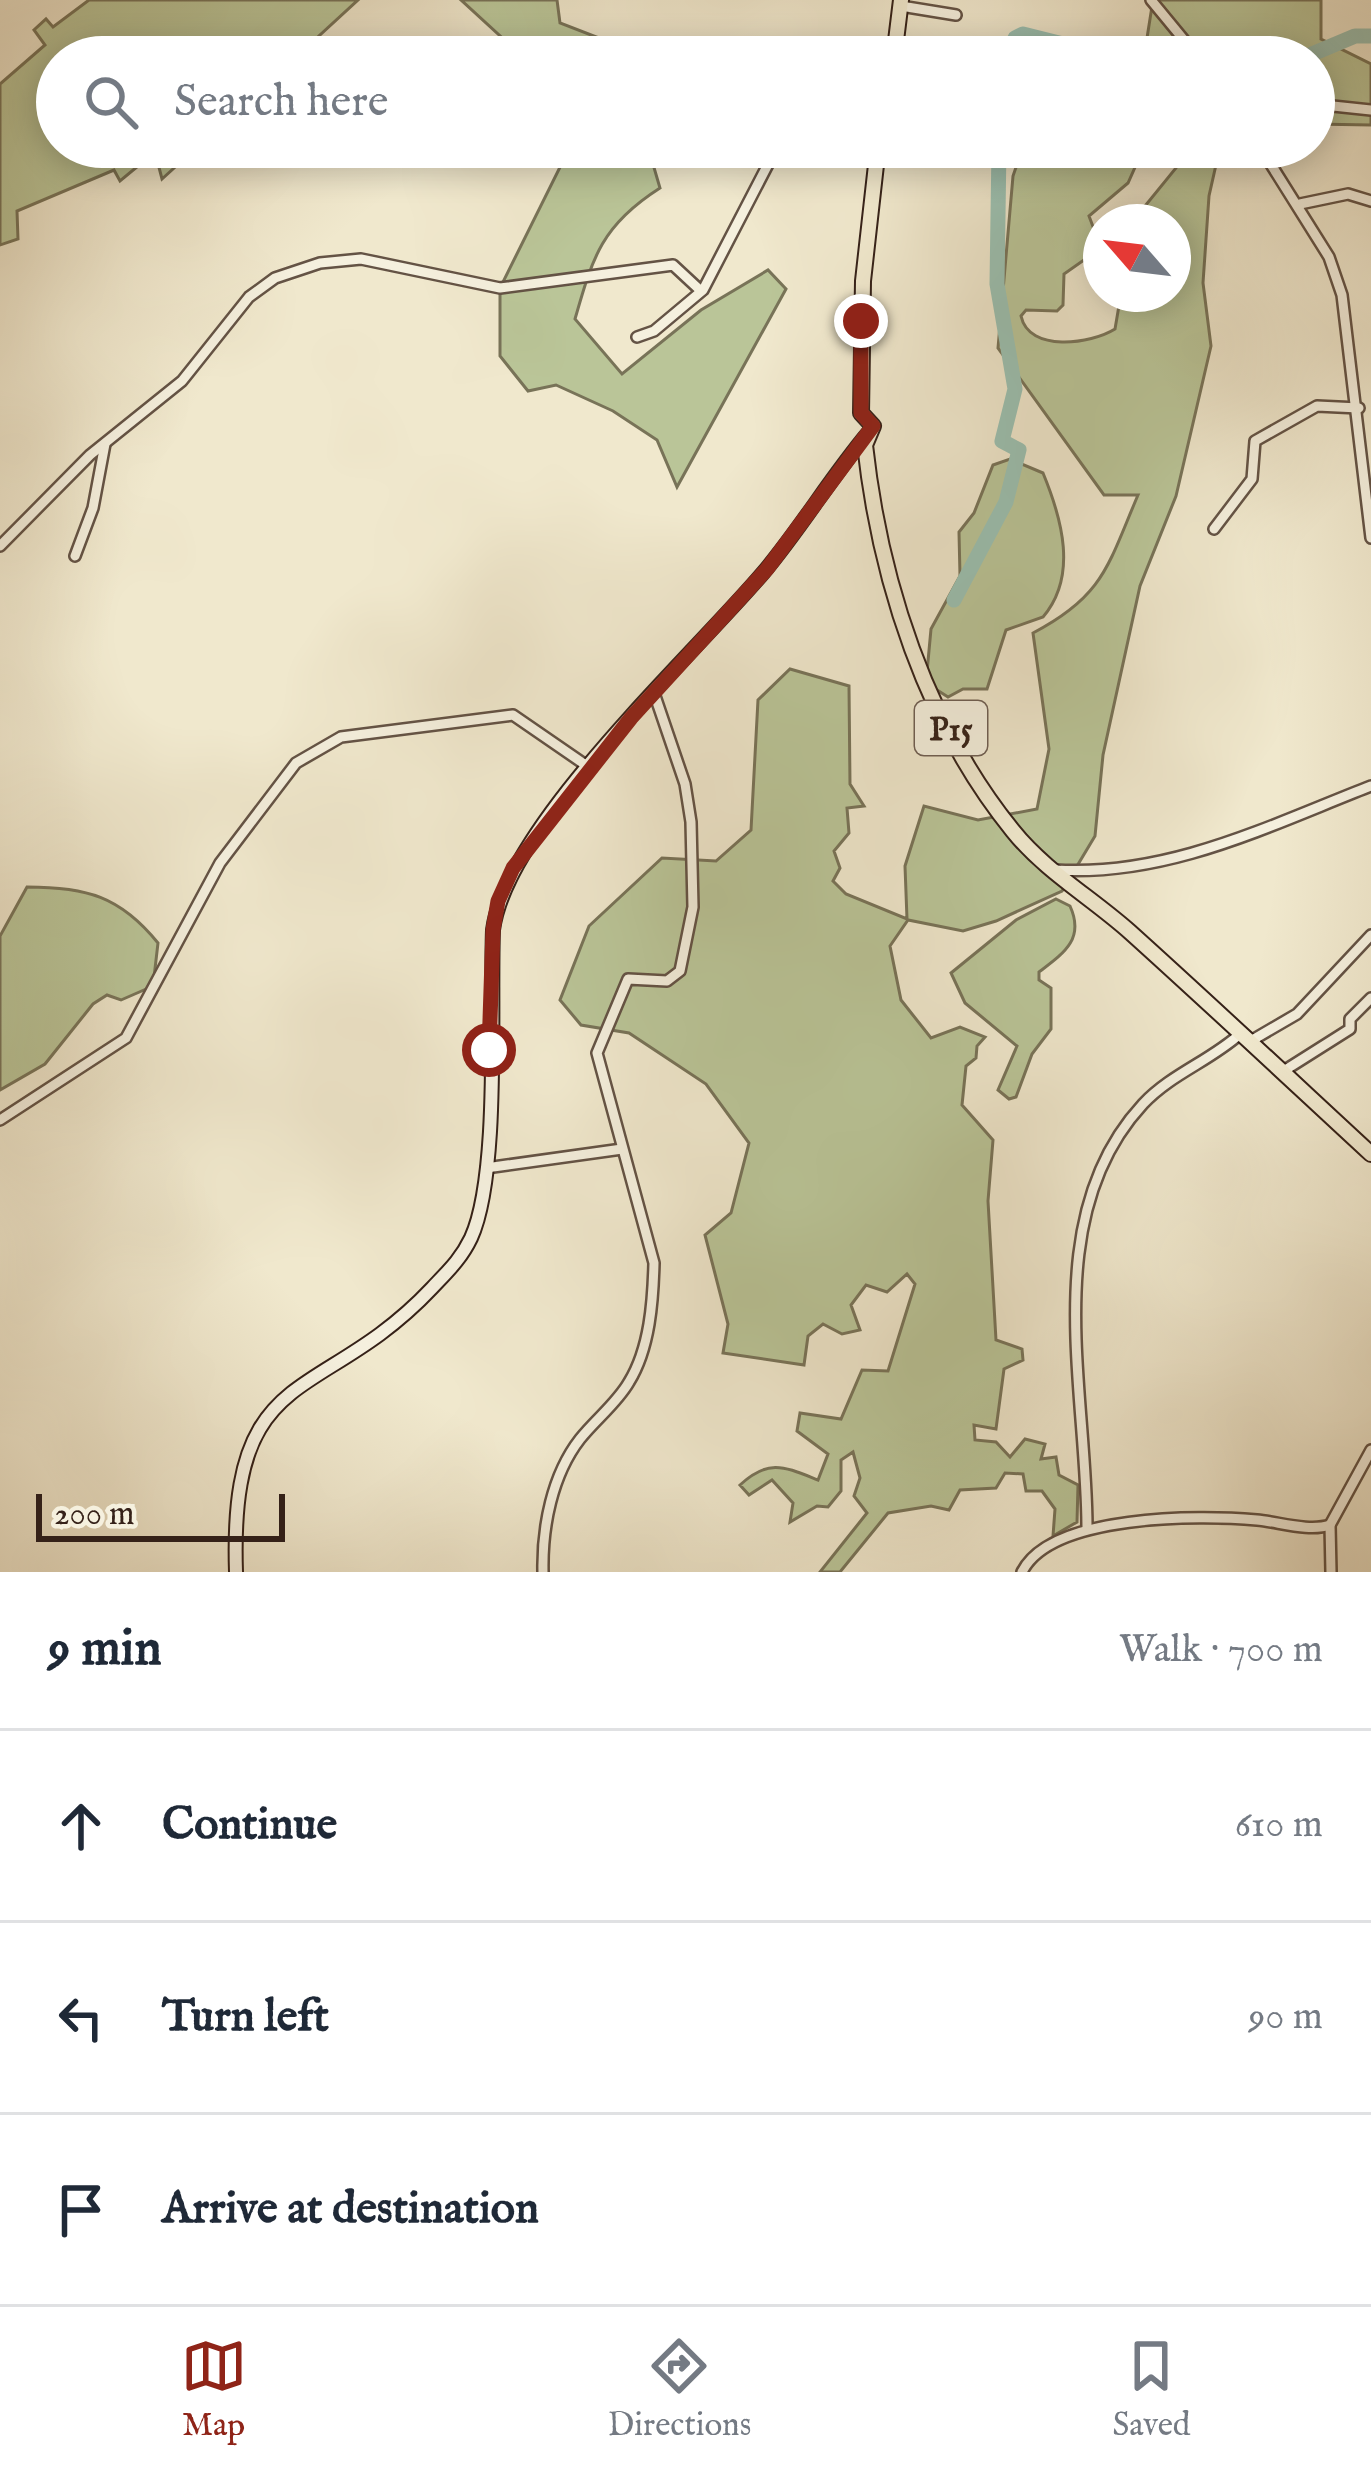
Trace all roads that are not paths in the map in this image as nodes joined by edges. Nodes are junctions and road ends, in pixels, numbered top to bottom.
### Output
1 (1151, 0) edge
2 (901, 3) edge
3 (956, 15) dead end
4 (897, 36) edge
5 (1181, 36) edge
6 (1335, 106) edge
7 (1371, 110) edge
8 (766, 168) edge
9 (876, 168) edge
10 (1275, 168) edge
11 (1371, 201) edge
12 (1300, 204) junction
13 (701, 291) junction
14 (637, 338) dead end
15 (1359, 408) junction
16 (873, 426) junction
17 (105, 444) junction
18 (1368, 490) edge
19 (1214, 529) dead end
20 (1371, 538) edge
21 (0, 546) edge
22 (75, 556) dead end
23 (654, 693) junction
24 (590, 767) junction
25 (1371, 786) edge
26 (1053, 870) junction
27 (1371, 935) edge
28 (1371, 998) edge
29 (1244, 1038) junction
30 (1282, 1072) junction
31 (0, 1120) edge
32 (622, 1149) junction
33 (1371, 1154) edge
34 (486, 1168) junction
35 (1371, 1450) edge
36 (1330, 1525) junction
37 (1087, 1528) junction
38 (236, 1572) edge
39 (543, 1572) edge
40 (1022, 1572) edge
41 (1331, 1572) edge

1 - 5 street
2 - 3 street
2 - 4 main road
6 - 7 street
8 - 13 street
9 - 16 main road, P15
10 - 12 street
11 - 12 street
12 - 15 street
13 - 14 street
13 - 17 street
15 - 18 street
15 - 19 street
16 - 23 street
16 - 26 main road, P15
17 - 21 street
17 - 22 street
18 - 20 street
23 - 24 street
23 - 32 street
24 - 31 street
24 - 34 street
25 - 26 street
26 - 29 main road, P15
27 - 29 street
28 - 30 street
29 - 30 main road, P15
29 - 37 street
30 - 33 main road, P15
32 - 34 street
32 - 39 street
34 - 38 street
35 - 36 street
36 - 37 street
36 - 41 street
37 - 40 street

